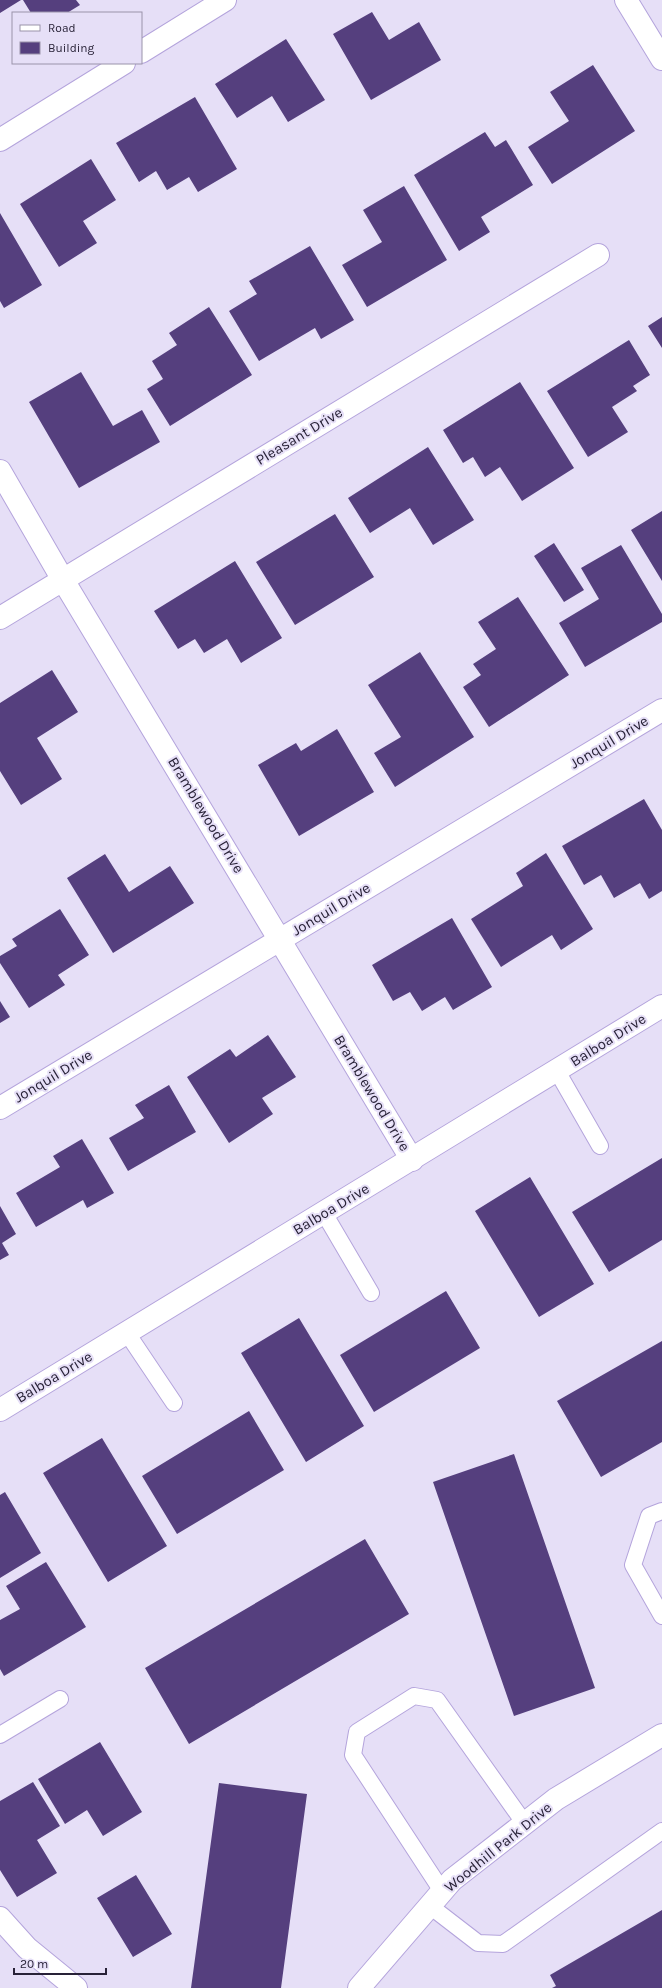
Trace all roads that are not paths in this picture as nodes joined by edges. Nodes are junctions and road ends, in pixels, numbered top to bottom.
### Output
1 (225, 0) edge
2 (626, 0) edge
3 (142, 51) edge
4 (662, 59) edge
5 (122, 64) edge
6 (0, 140) edge
7 (598, 255) dead end
8 (0, 471) edge
9 (63, 580) junction
10 (0, 618) edge
11 (662, 710) edge
12 (281, 939) junction
13 (662, 1006) edge
14 (557, 1071) junction
15 (0, 1108) edge
16 (600, 1146) dead end
17 (412, 1160) junction
18 (324, 1213) junction
19 (371, 1293) dead end
20 (127, 1333) junction
21 (174, 1403) dead end
22 (0, 1410) edge
23 (662, 1511) edge
24 (662, 1616) edge
25 (60, 1699) dead end
26 (0, 1735) edge
27 (662, 1735) edge
28 (525, 1824) junction
29 (662, 1831) edge
30 (436, 1898) junction
31 (0, 1918) edge
32 (76, 1988) edge
33 (359, 1988) edge

1 - 3 street
2 - 4 street
5 - 6 street
7 - 9 street, Pleasant Drive
8 - 9 street, Bramblewood Drive
9 - 10 street, Pleasant Drive
9 - 12 street, Bramblewood Drive
11 - 12 street, Jonquil Drive
12 - 15 street, Jonquil Drive
12 - 17 street, Bramblewood Drive
13 - 14 street, Balboa Drive
14 - 16 lane
14 - 17 street, Balboa Drive
17 - 18 street, Balboa Drive
18 - 19 lane
18 - 20 street, Balboa Drive
20 - 21 lane
20 - 22 street, Balboa Drive
23 - 24 lane
25 - 26 lane
27 - 28 street, Woodhill Park Drive
28 - 30 street, Woodhill Park Drive
28 - 30 lane
29 - 30 lane
30 - 33 street, Woodhill Park Drive
31 - 32 street

